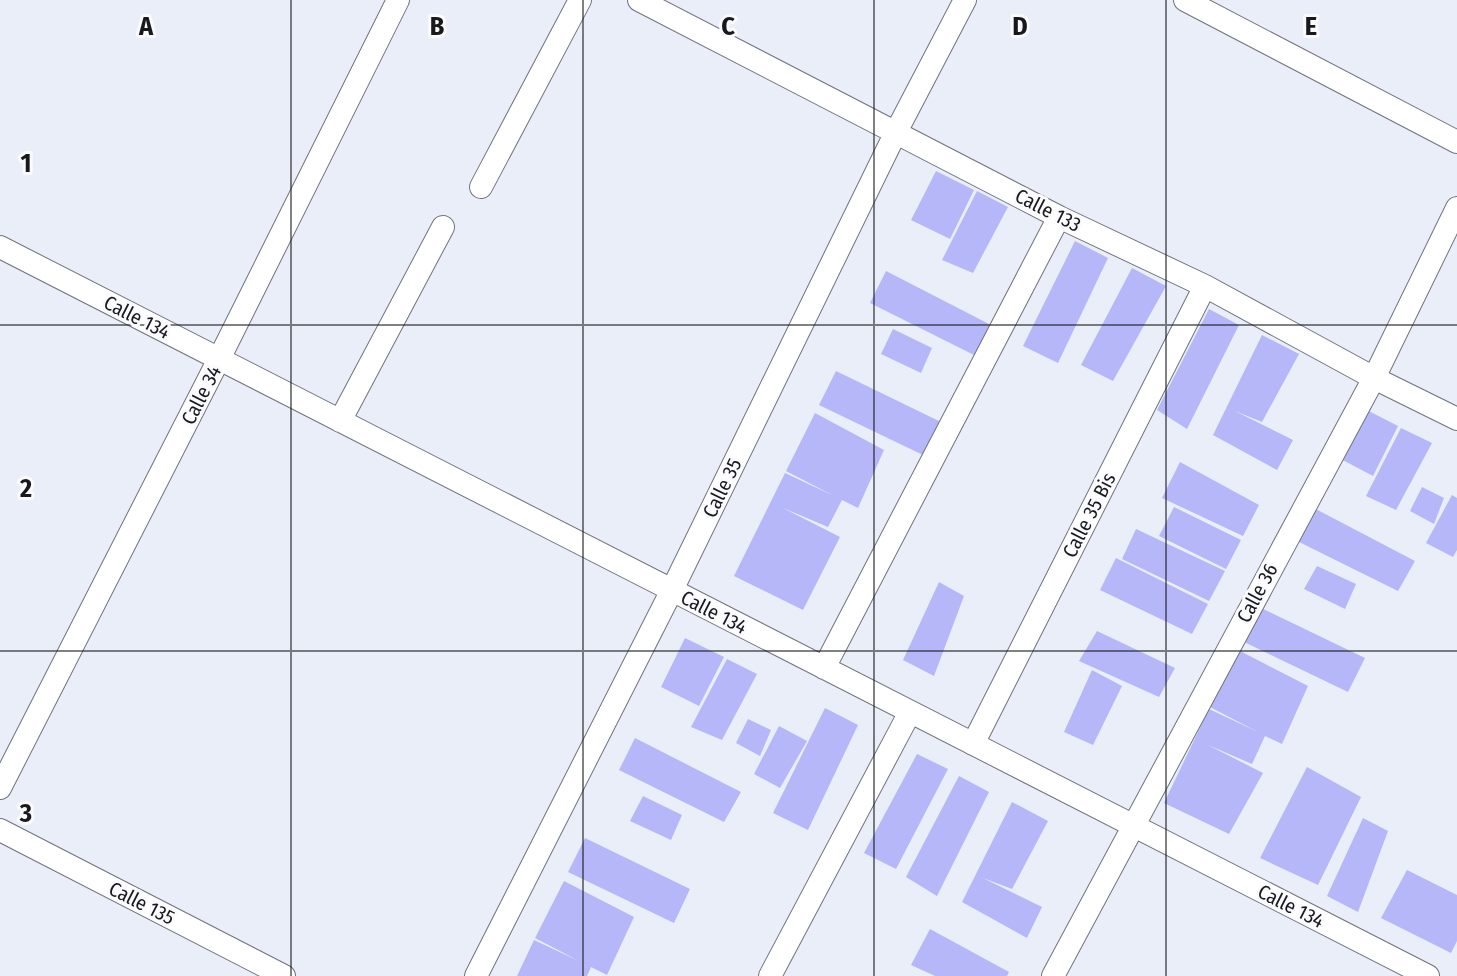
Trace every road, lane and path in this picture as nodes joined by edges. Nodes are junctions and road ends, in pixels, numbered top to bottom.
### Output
1 (398, 0) edge
2 (580, 0) edge
3 (639, 0) edge
4 (965, 0) edge
5 (1185, 0) edge
6 (896, 132) junction
7 (1457, 142) edge
8 (481, 187) dead end
9 (1457, 208) edge
10 (1059, 217) junction
11 (443, 227) dead end
12 (0, 247) edge
13 (1205, 286) junction
14 (219, 359) junction
15 (1374, 378) junction
16 (1457, 419) edge
17 (340, 421) junction
18 (672, 590) junction
19 (824, 668) junction
20 (910, 712) junction
21 (973, 744) junction
22 (0, 788) edge
23 (1132, 825) junction
24 (0, 830) edge
25 (284, 976) edge
26 (476, 976) edge
27 (770, 976) edge
28 (1053, 976) edge
29 (1428, 976) edge

1 - 14 street, Calle 34
2 - 8 street
3 - 6 street, Calle 133
4 - 6 street, Calle 35
5 - 7 street
6 - 10 street, Calle 133
6 - 18 street, Calle 35
9 - 15 street, Calle 36
10 - 13 street, Calle 133
10 - 19 street
11 - 17 street
12 - 14 street, Calle 134
13 - 15 street, Calle 133
13 - 21 street, Calle 35 Bis
14 - 17 street, Calle 134
14 - 22 street, Calle 34
15 - 16 street, Calle 133
15 - 23 street, Calle 36
17 - 18 street, Calle 134
18 - 19 street, Calle 134
18 - 26 street, Calle 35
19 - 20 street, Calle 134
20 - 21 street, Calle 134
20 - 27 street
21 - 23 street, Calle 134
23 - 28 street, Calle 36
23 - 29 street, Calle 134
24 - 25 street, Calle 135

